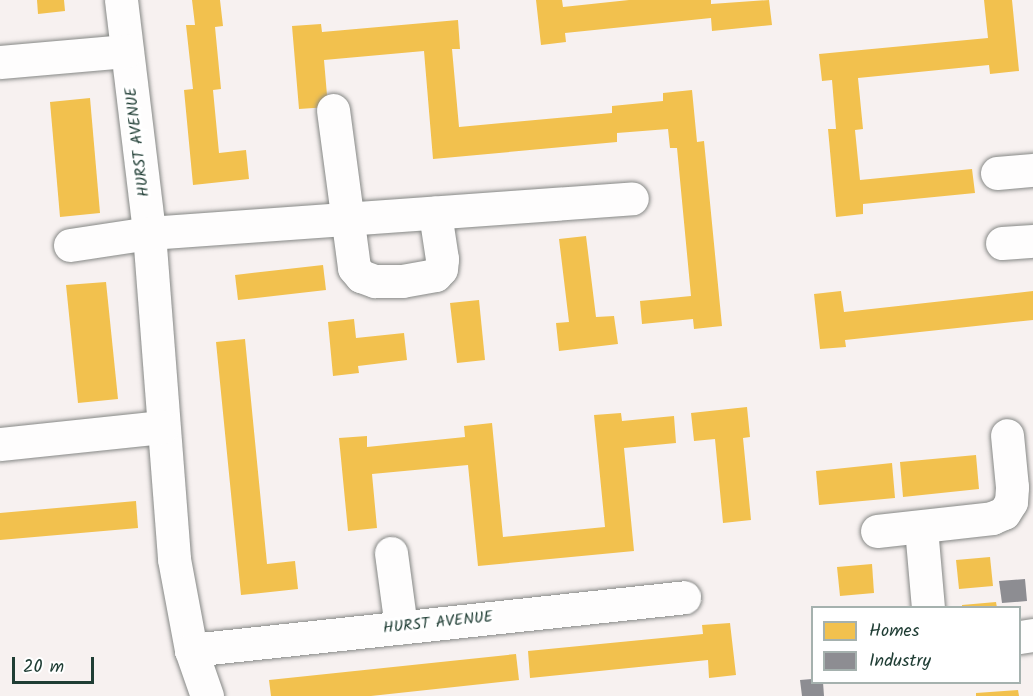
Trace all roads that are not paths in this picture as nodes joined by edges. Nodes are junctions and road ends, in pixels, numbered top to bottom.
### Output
1 (121, 0) edge
2 (127, 51) junction
3 (0, 62) edge
4 (333, 110) dead end
5 (1033, 170) edge
6 (997, 173) dead end
7 (632, 198) dead end
8 (435, 213) junction
9 (349, 218) junction
10 (149, 232) junction
11 (70, 245) dead end
12 (162, 427) junction
13 (1007, 435) dead end
14 (0, 444) edge
15 (921, 528) junction
16 (877, 531) dead end
17 (391, 553) dead end
18 (684, 597) dead end
19 (928, 606) edge
20 (401, 627) junction
21 (191, 650) junction
22 (207, 696) edge

1 - 2 street, HURST AVENUE
2 - 3 street
2 - 10 street, HURST AVENUE
4 - 9 street
5 - 6 street
7 - 8 street
8 - 9 street
8 - 9 street
9 - 10 street
10 - 11 street
10 - 12 street, HURST AVENUE
12 - 14 street
12 - 21 street, HURST AVENUE
13 - 15 street
15 - 16 street
15 - 19 street
17 - 20 street
18 - 20 street, HURST AVENUE
20 - 21 street, HURST AVENUE
21 - 22 street, HURST AVENUE

